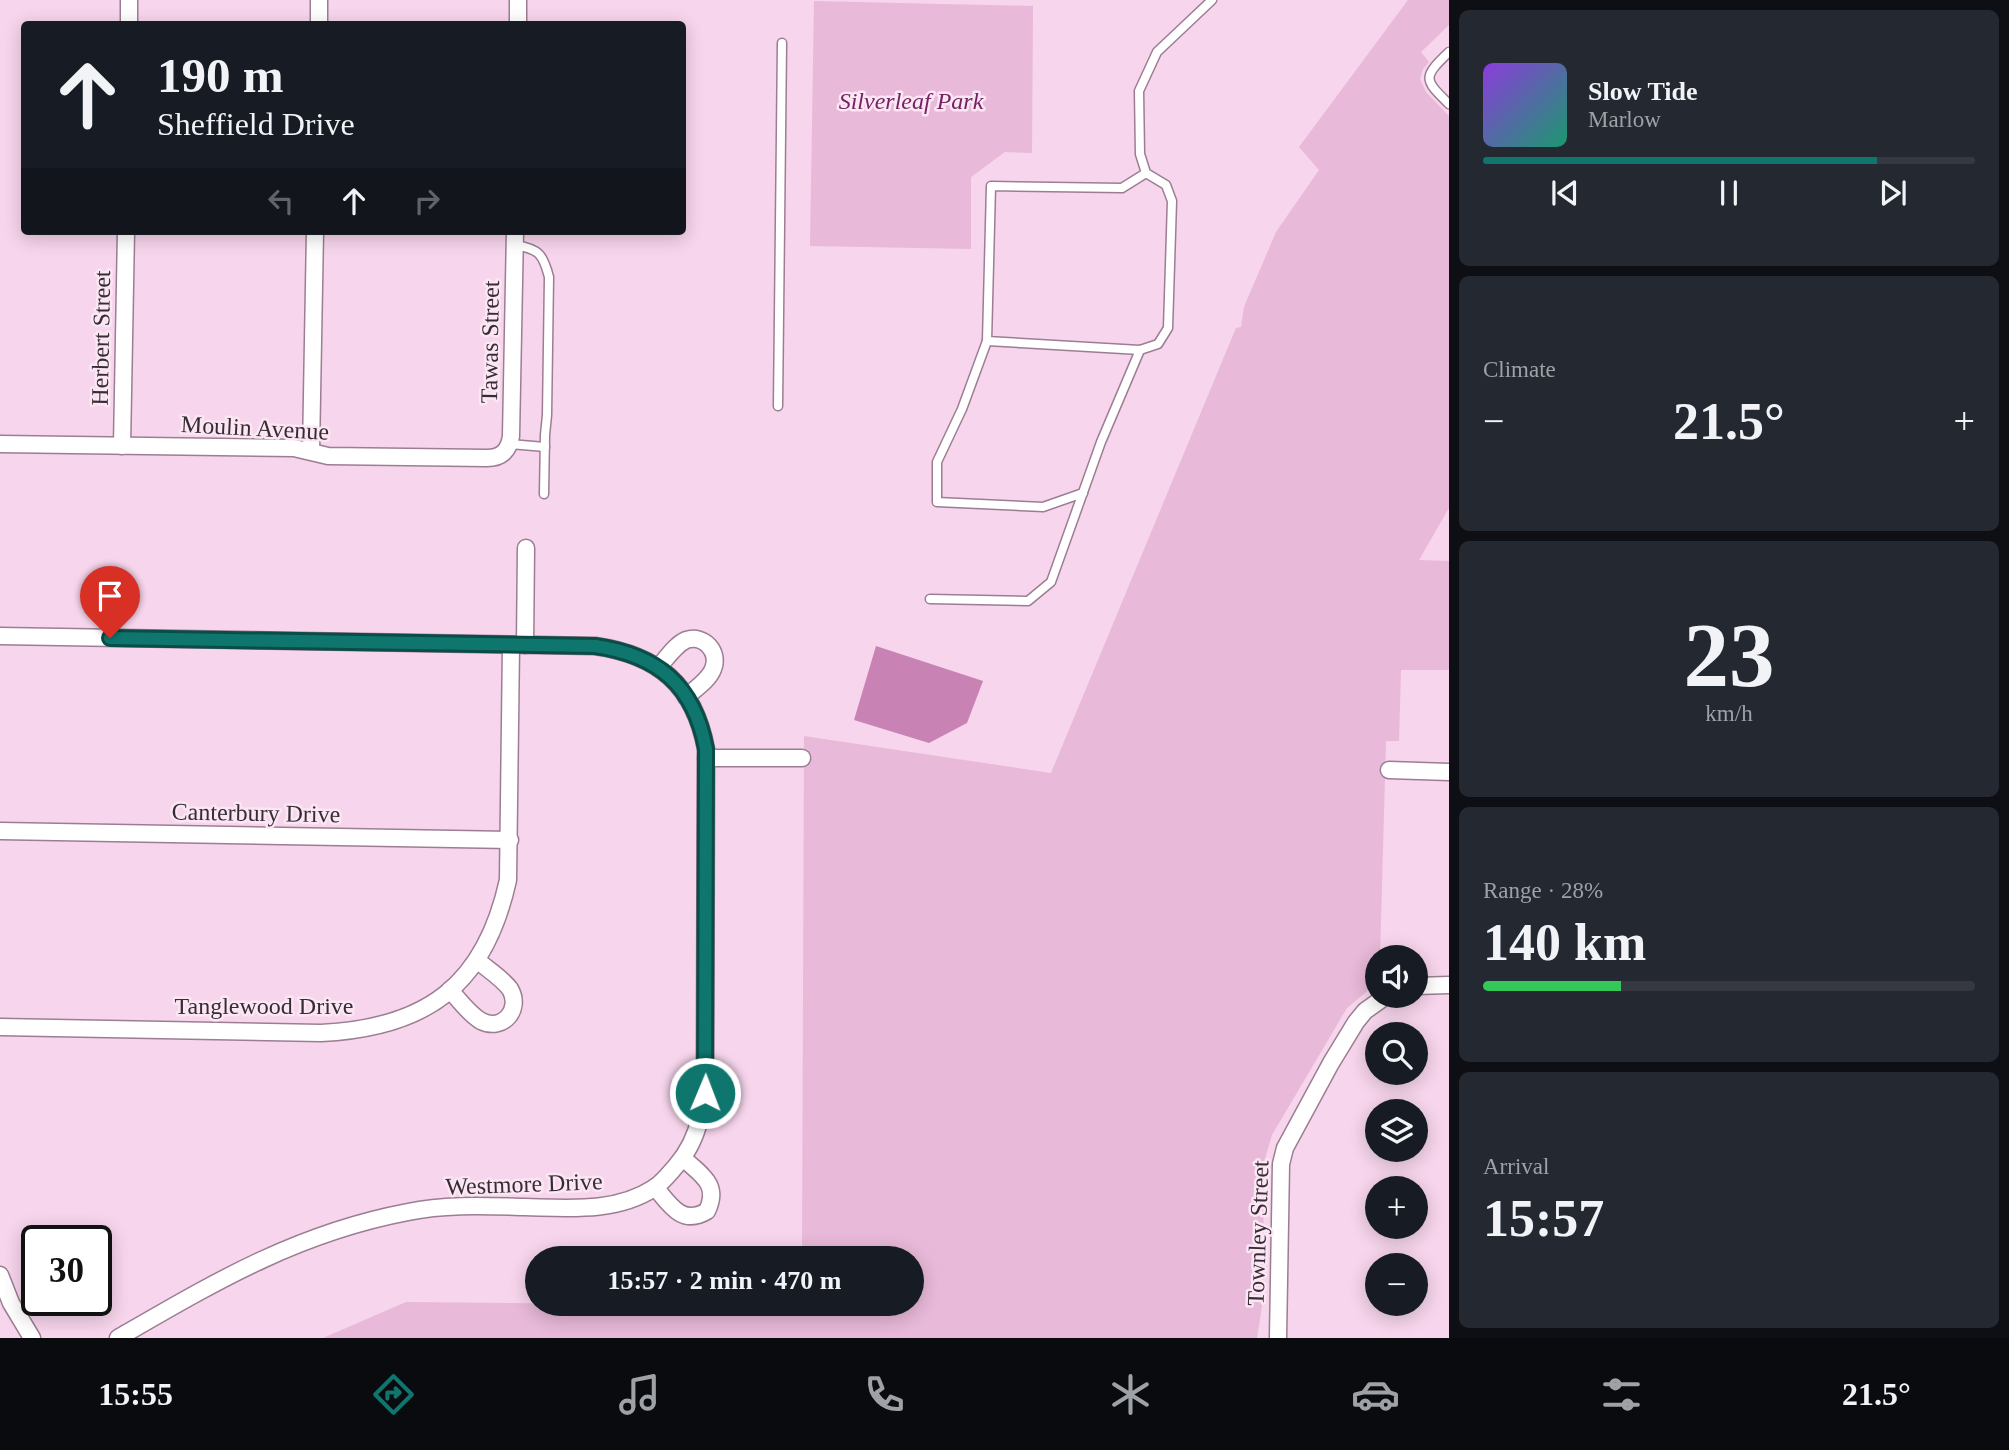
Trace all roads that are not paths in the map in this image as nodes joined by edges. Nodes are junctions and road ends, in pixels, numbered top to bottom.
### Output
1 (129, 0) edge
2 (319, 0) edge
3 (518, 0) edge
4 (1212, 0) edge
5 (129, 21) edge
6 (319, 21) edge
7 (518, 21) edge
8 (782, 43) dead end
9 (1449, 52) edge
10 (1449, 104) edge
11 (1146, 173) junction
12 (126, 235) edge
13 (315, 235) edge
14 (515, 238) edge
15 (987, 341) junction
16 (1140, 350) junction
17 (778, 406) dead end
18 (0, 443) edge
19 (122, 446) junction
20 (545, 447) junction
21 (508, 448) junction
22 (311, 451) junction
23 (1083, 493) junction
24 (544, 494) dead end
25 (526, 548) dead end
26 (930, 599) dead end
27 (0, 636) edge
28 (518, 645) junction
29 (658, 668) junction
30 (686, 697) junction
31 (706, 758) junction
32 (802, 758) dead end
33 (1389, 771) dead end
34 (1449, 772) edge
35 (0, 831) edge
36 (510, 840) junction
37 (477, 960) junction
38 (1449, 985) edge
39 (1428, 986) edge
40 (450, 990) junction
41 (1369, 1008) edge
42 (0, 1027) edge
43 (683, 1158) junction
44 (655, 1187) junction
45 (0, 1275) edge
46 (32, 1338) edge
47 (118, 1338) edge
48 (1278, 1338) edge

1 - 5 street
2 - 6 street
3 - 7 street
4 - 11 lane
8 - 17 lane
9 - 10 lane
11 - 15 lane
11 - 16 lane
12 - 19 street, Herbert Street
13 - 22 street
14 - 20 lane
14 - 21 street, Tawas Street
15 - 16 lane
15 - 23 lane
16 - 23 lane
18 - 19 street, Moulin Avenue
19 - 22 street, Moulin Avenue
20 - 21 lane
20 - 24 lane
21 - 22 street, Moulin Avenue
23 - 26 lane
25 - 28 street
27 - 28 street
28 - 29 street
28 - 36 street, Tanglewood Drive
29 - 30 street
29 - 30 street
30 - 31 street, Westmore Drive
31 - 32 street
31 - 43 street, Westmore Drive
33 - 34 street
35 - 36 street, Canterbury Drive
36 - 37 street, Tanglewood Drive
37 - 40 street, Tanglewood Drive
37 - 40 street
38 - 39 street
40 - 42 street, Tanglewood Drive
41 - 48 street, Townley Street
43 - 44 street, Westmore Drive
43 - 44 street
44 - 47 street, Westmore Drive
45 - 46 street

